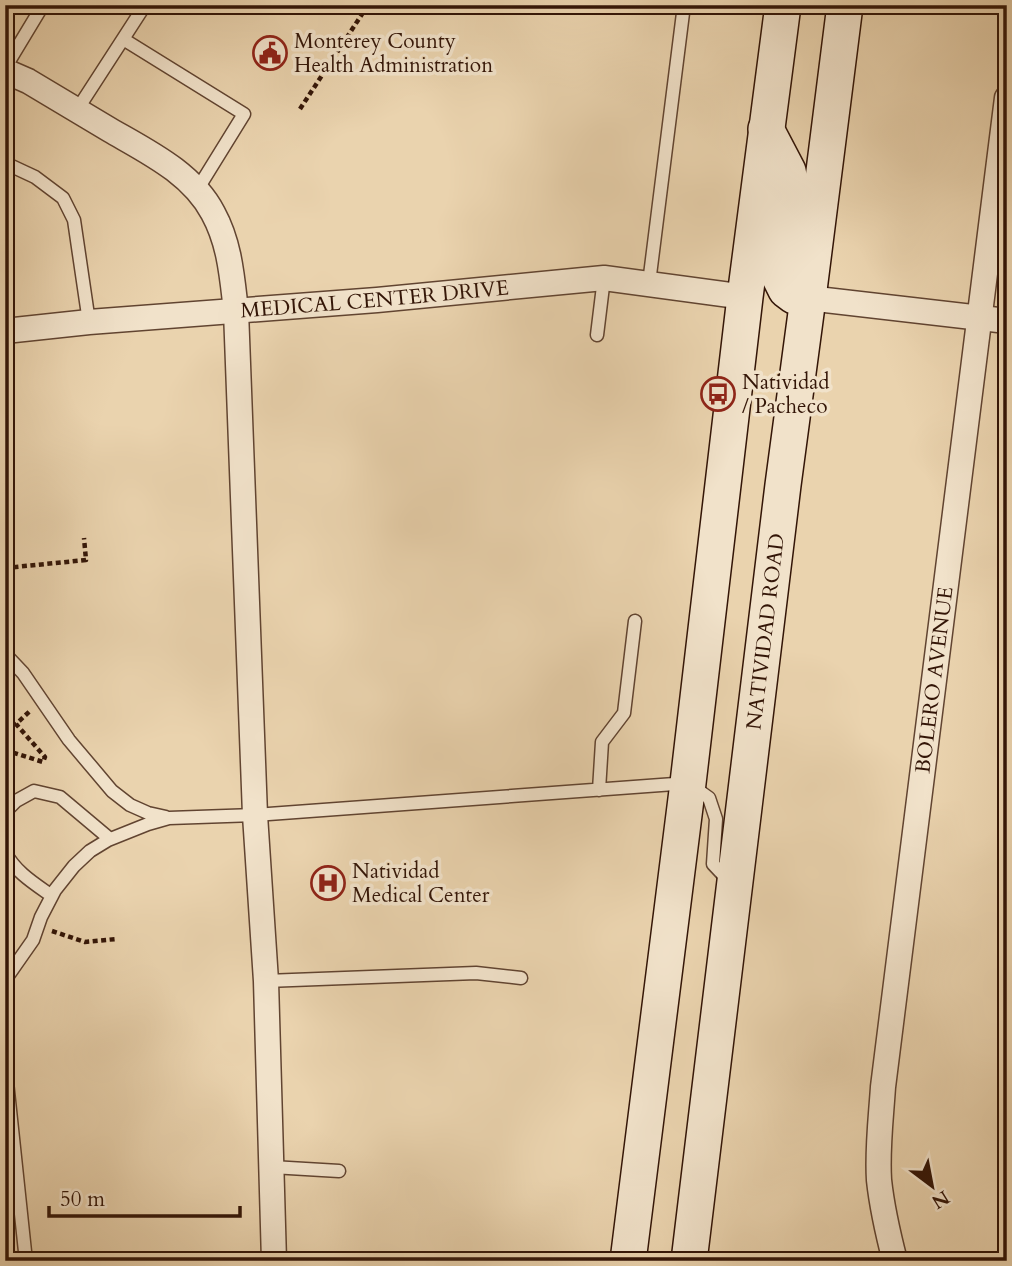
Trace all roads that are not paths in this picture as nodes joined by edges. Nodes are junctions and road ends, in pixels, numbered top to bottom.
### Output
1 (43, 5) edge
2 (145, 5) edge
3 (684, 5) edge
4 (783, 5) edge
5 (845, 5) edge
6 (123, 39) junction
7 (5, 69) edge
8 (1007, 97) edge
9 (77, 110) junction
10 (766, 129) junction
11 (5, 163) edge
12 (197, 190) junction
13 (604, 278) junction
14 (649, 283) junction
15 (745, 297) junction
16 (808, 298) junction
17 (236, 311) junction
18 (980, 318) junction
19 (1007, 321) edge
20 (89, 322) junction
21 (5, 331) edge
22 (597, 335) dead end
23 (635, 621) dead end
24 (5, 654) edge
25 (688, 783) junction
26 (599, 790) junction
27 (5, 812) edge
28 (255, 815) junction
29 (169, 817) junction
30 (110, 839) junction
31 (5, 852) edge
32 (735, 887) junction
33 (52, 896) junction
34 (521, 978) dead end
35 (5, 980) edge
36 (266, 981) junction
37 (5, 1063) edge
38 (272, 1167) junction
39 (340, 1171) dead end
40 (26, 1261) edge
41 (274, 1261) edge
42 (628, 1261) edge
43 (689, 1261) edge
44 (895, 1261) edge

1 - 7 lane
2 - 6 lane
3 - 14 lane
4 - 10 main road
5 - 16 main road, NATIVIDAD ROAD
6 - 9 lane
6 - 12 lane
7 - 9 street
8 - 18 street, BOLERO AVENUE
9 - 12 street
10 - 15 main road
10 - 16 main road
11 - 20 lane
12 - 17 street
13 - 14 street, MEDICAL CENTER DRIVE
13 - 17 street, MEDICAL CENTER DRIVE
13 - 22 lane
14 - 15 street, MEDICAL CENTER DRIVE
15 - 25 main road
16 - 18 street
16 - 32 main road, NATIVIDAD ROAD
17 - 20 street, MEDICAL CENTER DRIVE
17 - 28 street
18 - 19 street
18 - 44 street, BOLERO AVENUE
20 - 21 street, MEDICAL CENTER DRIVE
23 - 26 lane
24 - 29 lane
25 - 26 lane
25 - 32 lane
25 - 42 main road
26 - 28 lane
27 - 30 lane
28 - 29 lane
28 - 36 street
29 - 30 lane
30 - 33 lane
31 - 33 lane
32 - 43 main road, NATIVIDAD ROAD
33 - 35 lane
34 - 36 lane
36 - 38 street
37 - 40 lane
38 - 39 lane
38 - 41 street

